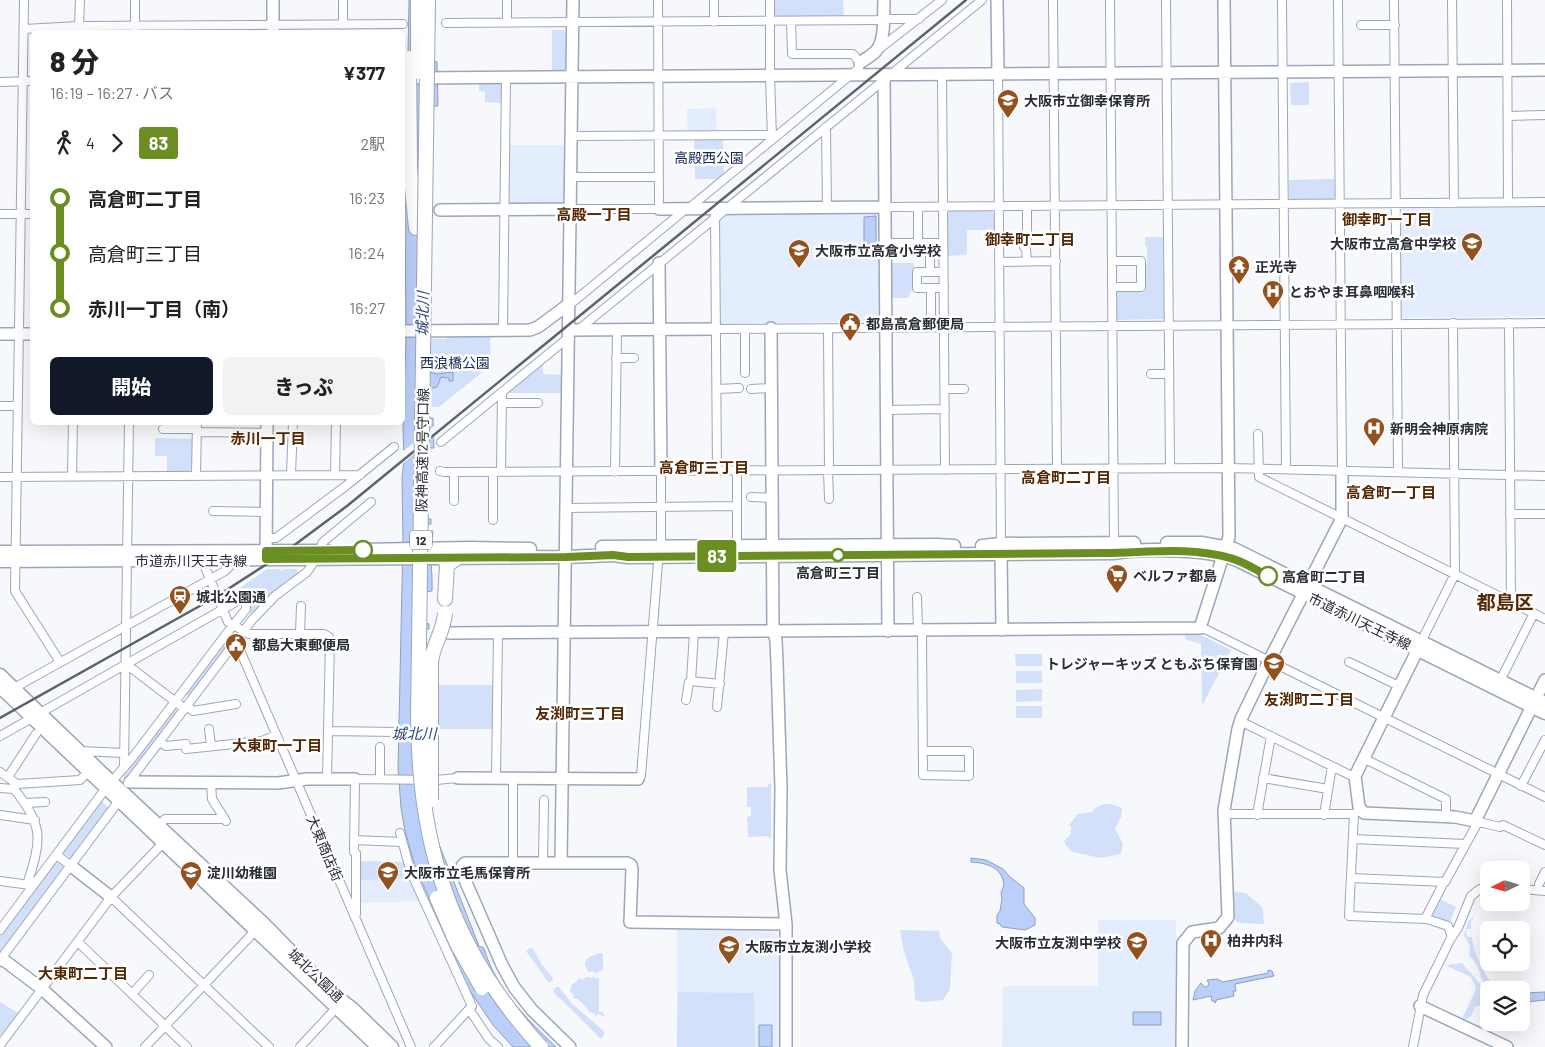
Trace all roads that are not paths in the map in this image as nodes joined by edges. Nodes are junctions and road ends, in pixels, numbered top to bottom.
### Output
1 (24, 0) edge
2 (80, 0) edge
3 (135, 0) edge
4 (273, 0) edge
5 (343, 0) edge
6 (409, 0) edge
7 (418, 0) edge
8 (428, 0) edge
9 (507, 0) edge
10 (574, 0) edge
11 (658, 0) edge
12 (714, 0) edge
13 (770, 0) edge
14 (884, 0) edge
15 (942, 0) edge
16 (982, 0) edge
17 (997, 0) edge
18 (1053, 0) edge
19 (1110, 0) edge
20 (1166, 0) edge
21 (1224, 0) edge
22 (1282, 0) edge
23 (1338, 0) edge
24 (1394, 0) edge
25 (1452, 0) edge
26 (1507, 0) edge
27 (919, 19) junction
28 (883, 20) junction
29 (770, 21) junction
30 (791, 21) junction
31 (658, 22) junction
32 (714, 22) junction
33 (446, 23) dead end
34 (507, 23) junction
35 (573, 23) junction
36 (403, 24) dead end
37 (343, 25) junction
38 (1361, 25) dead end
39 (1395, 25) junction
40 (79, 26) junction
41 (24, 29) junction
42 (135, 29) edge
43 (273, 29) edge
44 (876, 50) junction
45 (860, 63) junction
46 (1452, 70) junction
47 (1507, 70) junction
48 (1545, 70) edge
49 (1340, 71) junction
50 (1395, 71) junction
51 (1166, 72) junction
52 (1225, 72) junction
53 (1283, 72) junction
54 (1054, 73) junction
55 (1110, 73) junction
56 (942, 74) junction
57 (998, 74) junction
58 (850, 75) junction
59 (658, 76) junction
60 (770, 76) junction
61 (886, 76) junction
62 (573, 77) junction
63 (405, 78) edge
64 (506, 78) junction
65 (22, 81) junction
66 (30, 81) edge
67 (0, 82) edge
68 (1545, 115) edge
69 (1508, 116) junction
70 (826, 126) junction
71 (572, 136) junction
72 (658, 136) junction
73 (772, 137) junction
74 (571, 177) junction
75 (659, 177) junction
76 (1508, 202) junction
77 (1545, 202) edge
78 (1396, 203) junction
79 (1454, 203) junction
80 (1226, 204) junction
81 (1284, 204) junction
82 (1340, 204) junction
83 (1111, 205) junction
84 (1168, 205) junction
85 (999, 206) junction
86 (1027, 206) junction
87 (1055, 206) junction
88 (885, 207) junction
89 (918, 207) junction
90 (943, 207) junction
91 (687, 208) junction
92 (827, 208) junction
93 (571, 209) junction
94 (659, 209) junction
95 (440, 210) dead end
96 (504, 210) junction
97 (719, 211) junction
98 (0, 214) edge
99 (20, 214) junction
100 (30, 214) edge
101 (416, 228) junction
102 (999, 238) junction
103 (1024, 240) junction
104 (885, 243) junction
105 (918, 243) junction
106 (930, 243) junction
107 (943, 243) junction
108 (1056, 261) junction
109 (1112, 261) junction
110 (999, 262) junction
111 (1027, 262) junction
112 (659, 263) junction
113 (930, 272) junction
114 (944, 272) junction
115 (1112, 287) junction
116 (931, 288) junction
117 (944, 288) junction
118 (569, 304) junction
119 (1545, 322) edge
120 (1453, 323) junction
121 (1509, 323) junction
122 (1285, 324) junction
123 (1341, 324) junction
124 (1397, 324) junction
125 (1168, 325) junction
126 (1227, 325) junction
127 (1056, 326) junction
128 (1112, 326) junction
129 (886, 327) junction
130 (931, 327) junction
131 (944, 327) junction
132 (1000, 327) junction
133 (771, 328) junction
134 (828, 328) junction
135 (660, 329) junction
136 (716, 329) junction
137 (745, 329) junction
138 (503, 330) junction
139 (617, 330) junction
140 (405, 331) edge
141 (572, 332) junction
142 (0, 334) edge
143 (19, 334) junction
144 (30, 334) edge
145 (616, 358) junction
146 (634, 358) dead end
147 (745, 373) dead end
148 (1151, 374) dead end
149 (1169, 374) junction
150 (716, 388) junction
151 (740, 388) dead end
152 (772, 388) junction
153 (964, 388) dead end
154 (751, 389) dead end
155 (944, 389) junction
156 (502, 392) junction
157 (502, 403) junction
158 (538, 403) dead end
159 (0, 406) edge
160 (18, 406) junction
161 (945, 409) junction
162 (886, 410) junction
163 (73, 425) edge
164 (129, 425) edge
165 (293, 425) edge
166 (336, 425) edge
167 (197, 428) edge
168 (267, 428) edge
169 (163, 429) dead end
170 (1258, 434) dead end
171 (441, 442) dead end
172 (394, 447) dead end
173 (1170, 468) junction
174 (1228, 468) junction
175 (1258, 468) junction
176 (1001, 469) junction
177 (1057, 469) junction
178 (1113, 469) junction
179 (1286, 469) junction
180 (887, 470) junction
181 (945, 470) junction
182 (440, 471) dead end
183 (736, 471) junction
184 (772, 471) junction
185 (829, 471) junction
186 (1342, 471) junction
187 (454, 472) junction
188 (497, 472) junction
189 (615, 472) junction
190 (661, 472) junction
191 (717, 472) junction
192 (1398, 472) junction
193 (567, 473) junction
194 (1454, 474) junction
195 (196, 475) junction
196 (266, 475) junction
197 (291, 475) junction
198 (335, 475) junction
199 (360, 475) junction
200 (1510, 475) junction
201 (16, 476) junction
202 (72, 476) junction
203 (128, 476) junction
204 (1545, 476) edge
205 (0, 477) edge
206 (751, 498) dead end
207 (772, 498) junction
208 (829, 499) dead end
209 (454, 501) dead end
210 (371, 502) dead end
211 (661, 506) junction
212 (737, 506) junction
213 (566, 508) junction
214 (213, 511) dead end
215 (266, 512) junction
216 (1510, 514) junction
217 (1545, 514) edge
218 (1342, 518) junction
219 (493, 520) dead end
220 (266, 538) junction
221 (737, 546) junction
222 (1114, 548) junction
223 (1001, 549) junction
224 (888, 550) junction
225 (773, 551) junction
226 (1225, 551) junction
227 (0, 552) edge
228 (660, 552) junction
229 (566, 553) junction
230 (266, 555) junction
231 (318, 555) junction
232 (127, 556) junction
233 (15, 557) junction
234 (445, 558) junction
235 (237, 559) junction
236 (0, 561) edge
237 (205, 567) dead end
238 (1455, 574) junction
239 (209, 580) junction
240 (1306, 589) junction
241 (917, 597) dead end
242 (445, 599) dead end
243 (1511, 602) junction
244 (301, 606) dead end
245 (223, 610) junction
246 (445, 613) dead end
247 (1534, 613) junction
248 (1545, 619) edge
249 (233, 625) junction
250 (126, 626) junction
251 (1200, 628) junction
252 (1002, 630) junction
253 (243, 631) junction
254 (888, 631) junction
255 (920, 631) junction
256 (653, 632) junction
257 (694, 632) junction
258 (724, 632) junction
259 (774, 632) junction
260 (449, 633) dead end
261 (498, 633) junction
262 (565, 633) junction
263 (300, 634) junction
264 (236, 641) junction
265 (1419, 646) junction
266 (1269, 661) junction
267 (60, 662) junction
268 (1349, 662) dead end
269 (126, 664) junction
270 (0, 674) edge
271 (1545, 680) edge
272 (691, 681) junction
273 (1500, 681) junction
274 (720, 684) junction
275 (1399, 686) junction
276 (5, 691) edge
277 (686, 700) dead end
278 (175, 702) junction
279 (1537, 703) edge
280 (236, 704) dead end
281 (186, 707) junction
282 (718, 707) dead end
283 (1545, 713) edge
284 (36, 715) junction
285 (1384, 718) junction
286 (1240, 721) junction
287 (209, 729) dead end
288 (328, 731) junction
289 (397, 732) dead end
290 (36, 734) dead end
291 (276, 735) junction
292 (0, 736) edge
293 (1271, 736) junction
294 (1545, 740) edge
295 (160, 742) junction
296 (211, 746) junction
297 (380, 747) dead end
298 (923, 750) junction
299 (80, 751) junction
300 (124, 753) junction
301 (1536, 756) junction
302 (1363, 758) junction
303 (1545, 761) edge
304 (1332, 766) junction
305 (124, 768) junction
306 (0, 772) edge
307 (88, 772) junction
308 (1498, 774) junction
309 (8, 777) junction
310 (1354, 777) junction
311 (380, 778) junction
312 (458, 778) joint
313 (496, 778) junction
314 (513, 778) junction
315 (1263, 778) junction
316 (327, 779) junction
317 (355, 779) junction
318 (563, 779) junction
319 (638, 779) joint
320 (296, 781) junction
321 (211, 783) junction
322 (109, 785) junction
323 (1521, 786) junction
324 (16, 787) junction
325 (0, 788) edge
326 (1328, 789) junction
327 (124, 791) junction
328 (1545, 797) edge
329 (544, 800) dead end
330 (45, 802) dead end
331 (25, 803) junction
332 (1357, 812) junction
333 (1224, 814) junction
334 (0, 815) edge
335 (1257, 815) junction
336 (1324, 815) junction
337 (1446, 816) junction
338 (35, 820) junction
339 (1476, 821) junction
340 (159, 825) junction
341 (400, 833) dead end
342 (167, 839) junction
343 (1353, 839) junction
344 (354, 840) junction
345 (402, 842) junction
346 (1465, 844) junction
347 (1545, 845) edge
348 (57, 855) junction
349 (513, 862) junction
350 (543, 862) junction
351 (561, 862) junction
352 (71, 866) junction
353 (1545, 872) edge
354 (1351, 878) junction
355 (0, 881) edge
356 (1444, 882) junction
357 (1539, 884) dead end
358 (30, 885) junction
359 (1480, 889) edge
360 (1530, 890) edge
361 (1545, 891) edge
362 (111, 897) junction
363 (356, 918) junction
364 (1426, 919) junction
365 (786, 924) junction
366 (259, 927) junction
367 (0, 930) edge
368 (1452, 937) junction
369 (466, 940) junction
370 (78, 942) junction
371 (0, 960) edge
372 (149, 975) dead end
373 (204, 985) junction
374 (42, 989) junction
375 (132, 994) junction
376 (340, 1005) junction
377 (1420, 1006) junction
378 (469, 1009) junction
379 (165, 1025) junction
380 (4, 1044) edge
381 (106, 1047) edge
382 (145, 1047) edge
383 (188, 1047) edge
384 (269, 1047) edge
385 (300, 1047) edge
386 (378, 1047) edge
387 (392, 1047) edge
388 (410, 1047) edge
389 (434, 1047) edge
390 (498, 1047) edge
391 (529, 1047) edge
392 (541, 1047) edge
393 (570, 1047) edge
394 (786, 1047) edge
395 (1182, 1047) edge
396 (1413, 1047) edge
397 (1507, 1047) edge

1 - 41 street
2 - 40 street
3 - 42 street
4 - 43 street
5 - 37 street
6 - 101 highway, bridge
7 - 101 highway, 阪神高速12号守口線 / 12, bridge
8 - 369 highway, 阪神高速12号守口線 / 12, bridge
9 - 34 street
10 - 35 street
11 - 31 street
12 - 32 street
13 - 29 street
14 - 28 street
15 - 27 street
16 - 61 street
17 - 57 street
18 - 54 street
19 - 55 street
20 - 51 street
21 - 52 street
22 - 53 street
23 - 49 street
24 - 39 street
25 - 46 street
26 - 47 street
27 - 28 street
27 - 44 street
28 - 30 street
28 - 44 street
29 - 30 street
29 - 32 street
29 - 60 street
30 - 45 street
31 - 32 street
31 - 35 street
31 - 59 street
33 - 34 street
34 - 35 street
35 - 62 street
36 - 37 street
37 - 43 street
38 - 39 street
39 - 50 street
40 - 41 street
40 - 42 street
41 - 65 street
42 - 43 street
44 - 45 street
45 - 58 street
46 - 47 street
46 - 50 street
46 - 79 street
47 - 48 street
47 - 69 street
49 - 50 street
49 - 53 street
49 - 82 street
50 - 78 street
51 - 52 street
51 - 55 street
51 - 84 street
52 - 53 street
52 - 80 street
53 - 81 street
54 - 55 street
54 - 57 street
54 - 87 street
55 - 83 street
56 - 57 street
56 - 61 street
56 - 90 street
57 - 85 street
58 - 60 street
58 - 61 street
58 - 73 street
59 - 60 street
59 - 62 street
59 - 72 street
60 - 73 street
61 - 70 street
61 - 88 street
62 - 64 street
62 - 71 street
63 - 64 street, bridge
64 - 96 street
65 - 66 street
65 - 67 street
65 - 99 street
68 - 69 street
69 - 76 street
70 - 92 street
70 - 97 street
71 - 72 street
71 - 74 street
72 - 73 street
72 - 75 street
73 - 91 street
74 - 75 street
74 - 93 street
75 - 94 street
76 - 77 street
76 - 79 street
78 - 79 street
78 - 82 street
78 - 124 street
80 - 81 street
80 - 84 street
80 - 126 street
81 - 82 street
81 - 122 street
82 - 123 street
83 - 84 street
83 - 87 street
83 - 109 street
84 - 125 street
85 - 86 street
85 - 90 street
85 - 102 street
86 - 87 street
86 - 103 street
87 - 108 street
88 - 89 street
88 - 92 street
88 - 104 street
89 - 90 street
89 - 105 street
90 - 107 street
91 - 94 street
91 - 97 street
91 - 118 street
92 - 97 street
93 - 94 street
93 - 96 street
93 - 118 street
95 - 96 street
96 - 138 street
97 - 112 street
97 - 136 street
98 - 99 street
99 - 100 street
99 - 143 street
101 - 391 highway, 阪神高速12号守口線 / 12, bridge
102 - 103 street
102 - 110 street
103 - 111 street
104 - 105 street
104 - 129 street
105 - 106 street
106 - 107 street
106 - 113 street
107 - 114 street
108 - 111 street
108 - 127 street
109 - 115 street
109 - 115 street
110 - 111 street
110 - 132 street
112 - 135 street
112 - 141 street
113 - 114 street
113 - 116 street
114 - 117 street
115 - 128 street
116 - 117 street
116 - 130 street
117 - 131 street
118 - 138 street
118 - 141 street
119 - 121 street
120 - 121 street
120 - 124 street
120 - 194 street
121 - 200 street
122 - 123 street
122 - 126 street
122 - 179 street
123 - 124 street
123 - 186 street
124 - 192 street
125 - 126 street
125 - 128 street
125 - 149 street
126 - 174 street
127 - 128 street
127 - 132 street
127 - 177 street
128 - 178 street
129 - 130 street
129 - 134 street
129 - 162 street
130 - 131 street
131 - 132 street
131 - 155 street
132 - 176 street
133 - 134 street
133 - 137 street
133 - 152 street
134 - 185 street
135 - 136 street
135 - 139 street
135 - 190 street
136 - 137 street
136 - 150 street
137 - 147 street
138 - 140 street
139 - 141 street
139 - 145 street
141 - 156 street
141 - 193 street
142 - 143 street
143 - 144 street
143 - 160 street
145 - 146 street
145 - 189 street
148 - 149 street
149 - 173 street
150 - 151 street
150 - 191 street
152 - 154 street
152 - 184 street
153 - 155 street
155 - 161 street
156 - 157 street
156 - 171 street
157 - 158 street
157 - 188 street
159 - 160 street
160 - 201 street
161 - 162 street
161 - 181 street
162 - 180 street
163 - 202 street
164 - 203 street
165 - 197 street
166 - 198 street
167 - 168 street
167 - 169 street
167 - 195 street
168 - 196 street
170 - 175 street
172 - 199 street
173 - 174 street
173 - 178 street
174 - 175 street
174 - 226 street
175 - 179 street
175 - 218 street
176 - 177 street
176 - 181 street
176 - 223 street
177 - 178 street
178 - 222 street
179 - 186 street
180 - 181 street
180 - 185 street
180 - 224 street
182 - 187 street
183 - 184 street
183 - 191 street
183 - 212 street
184 - 185 street
184 - 207 street
185 - 208 street
186 - 192 street
186 - 218 street
187 - 188 street
187 - 209 street
188 - 193 street
188 - 219 street
189 - 190 street
189 - 193 street
190 - 191 street
190 - 211 street
192 - 194 street
193 - 213 street
194 - 200 street
194 - 238 street
195 - 196 street
195 - 203 street
196 - 197 street
196 - 215 street
197 - 198 street
198 - 199 street
199 - 220 street
200 - 204 street
200 - 216 street
201 - 202 street
201 - 205 street
201 - 233 street
202 - 203 street
203 - 232 street
206 - 207 street
207 - 225 street
210 - 231 street
211 - 212 street
211 - 213 street
211 - 228 street
212 - 221 street
213 - 229 street
214 - 215 street
215 - 220 street
216 - 217 street
216 - 243 street
218 - 238 street
218 - 240 street
220 - 230 street
221 - 225 main road, 市道赤川天王寺線
221 - 228 main road, 市道赤川天王寺線
222 - 223 main road, 市道赤川天王寺線
222 - 226 main road, 市道赤川天王寺線
223 - 224 main road, 市道赤川天王寺線
223 - 252 street
224 - 225 main road, 市道赤川天王寺線
224 - 254 street
225 - 228 main road, 市道赤川天王寺線
225 - 259 street
226 - 240 main road, 市道赤川天王寺線
226 - 251 street
227 - 233 main road, 市道赤川天王寺線
228 - 229 main road, 市道赤川天王寺線
228 - 256 street
229 - 234 main road, 市道赤川天王寺線
229 - 234 main road, 市道赤川天王寺線
229 - 262 street
230 - 231 main road, 市道赤川天王寺線
230 - 232 main road, 市道赤川天王寺線
230 - 235 main road, 市道赤川天王寺線
231 - 234 main road, 市道赤川天王寺線
231 - 253 street
232 - 233 main road, 市道赤川天王寺線
232 - 235 main road, 市道赤川天王寺線
232 - 250 street
233 - 236 main road, 市道赤川天王寺線
233 - 267 street
234 - 242 highway
235 - 239 street
237 - 239 street
238 - 243 street
238 - 265 street
239 - 245 street
239 - 250 street
240 - 265 main road, 市道赤川天王寺線
240 - 266 street
241 - 255 street
243 - 247 street
244 - 263 street
245 - 249 street
245 - 249 street
245 - 269 street
246 - 369 highway, bridge
247 - 248 street
247 - 273 street
249 - 253 street
249 - 278 street
250 - 267 street
250 - 269 street
251 - 252 street
251 - 266 street
252 - 255 street
253 - 263 street
253 - 264 street
254 - 255 street
254 - 259 street
255 - 298 street
256 - 257 street
256 - 262 street
256 - 319 street
257 - 258 street
257 - 272 street
258 - 259 street
258 - 274 street
259 - 365 street
260 - 261 street
261 - 262 street
261 - 313 street
262 - 318 street
263 - 288 street
264 - 281 street
264 - 291 street, 大東商店街
265 - 273 main road, 市道赤川天王寺線
265 - 275 street
265 - 279 main road, 市道赤川天王寺線
266 - 285 street
266 - 286 street
267 - 276 street
268 - 275 street
269 - 278 street
269 - 284 street
269 - 300 street
270 - 276 main road, 城北公園通
271 - 279 street
272 - 274 street
272 - 277 street
273 - 279 main road, 市道赤川天王寺線
274 - 282 street
275 - 285 street
276 - 284 main road, 城北公園通
278 - 281 street
278 - 305 street
279 - 283 main road, 市道赤川天王寺線
279 - 308 street
280 - 281 street
281 - 295 street
284 - 292 street
284 - 299 main road, 城北公園通
284 - 307 main road, 城北公園通
285 - 302 street
285 - 308 street
286 - 293 street
286 - 333 street
287 - 296 street
288 - 289 street
288 - 316 street
290 - 309 street
291 - 296 street
291 - 320 street, 大東商店街
293 - 304 street
293 - 315 street
294 - 301 street
295 - 296 street
295 - 327 street
297 - 311 street
298 - 298 street
299 - 300 street
299 - 322 main road, 城北公園通
300 - 305 street
301 - 303 street
301 - 323 street
302 - 310 street
302 - 337 street
304 - 310 street
304 - 326 street
305 - 322 street
306 - 309 street
307 - 322 main road, 城北公園通
307 - 324 street
308 - 323 street
308 - 339 street
309 - 324 street
310 - 332 street
311 - 312 street, bridge
311 - 317 street
312 - 313 street
313 - 314 street
314 - 318 street
314 - 349 street
315 - 326 street
315 - 335 street
316 - 317 street
316 - 320 street
317 - 344 street
318 - 319 street
318 - 351 street
320 - 321 street
320 - 363 street, 大東商店街
321 - 327 street
321 - 340 street
322 - 327 main road, 城北公園通
322 - 348 street
323 - 328 street
324 - 325 street
324 - 331 street
326 - 336 street
327 - 340 main road, 城北公園通
327 - 342 main road, 城北公園通
327 - 352 street
329 - 350 street
330 - 331 street
331 - 338 street
332 - 336 street
332 - 337 street
332 - 343 street
333 - 335 street
333 - 395 street
334 - 338 street
335 - 336 street
337 - 339 street
338 - 358 street
339 - 346 street
339 - 347 street
340 - 342 main road, 城北公園通
341 - 345 street
342 - 362 street
342 - 366 main road, 城北公園通
343 - 346 street
343 - 354 street
344 - 345 street
344 - 363 street
345 - 378 street
346 - 356 street
348 - 352 street
348 - 358 street
349 - 350 street
349 - 393 street
350 - 351 street
351 - 365 street
352 - 362 street
352 - 371 street
353 - 357 street
354 - 356 street
354 - 364 street
355 - 358 street
356 - 364 street
358 - 367 street
359 - 368 street
360 - 361 street
362 - 370 street
362 - 373 street
363 - 388 street, 大東商店街
364 - 368 street
365 - 394 street
366 - 373 street
366 - 376 main road, 城北公園通
368 - 377 street
369 - 392 highway, 阪神高速12号守口線 / 12, bridge
370 - 374 street
370 - 375 street
371 - 374 street
372 - 375 street
373 - 379 street
373 - 384 street
374 - 380 street
374 - 381 street
375 - 379 street
376 - 385 street
376 - 386 main road, 城北公園通
376 - 387 main road, 城北公園通
377 - 396 street
377 - 397 street
378 - 389 street
378 - 390 street
379 - 382 street
379 - 383 street

